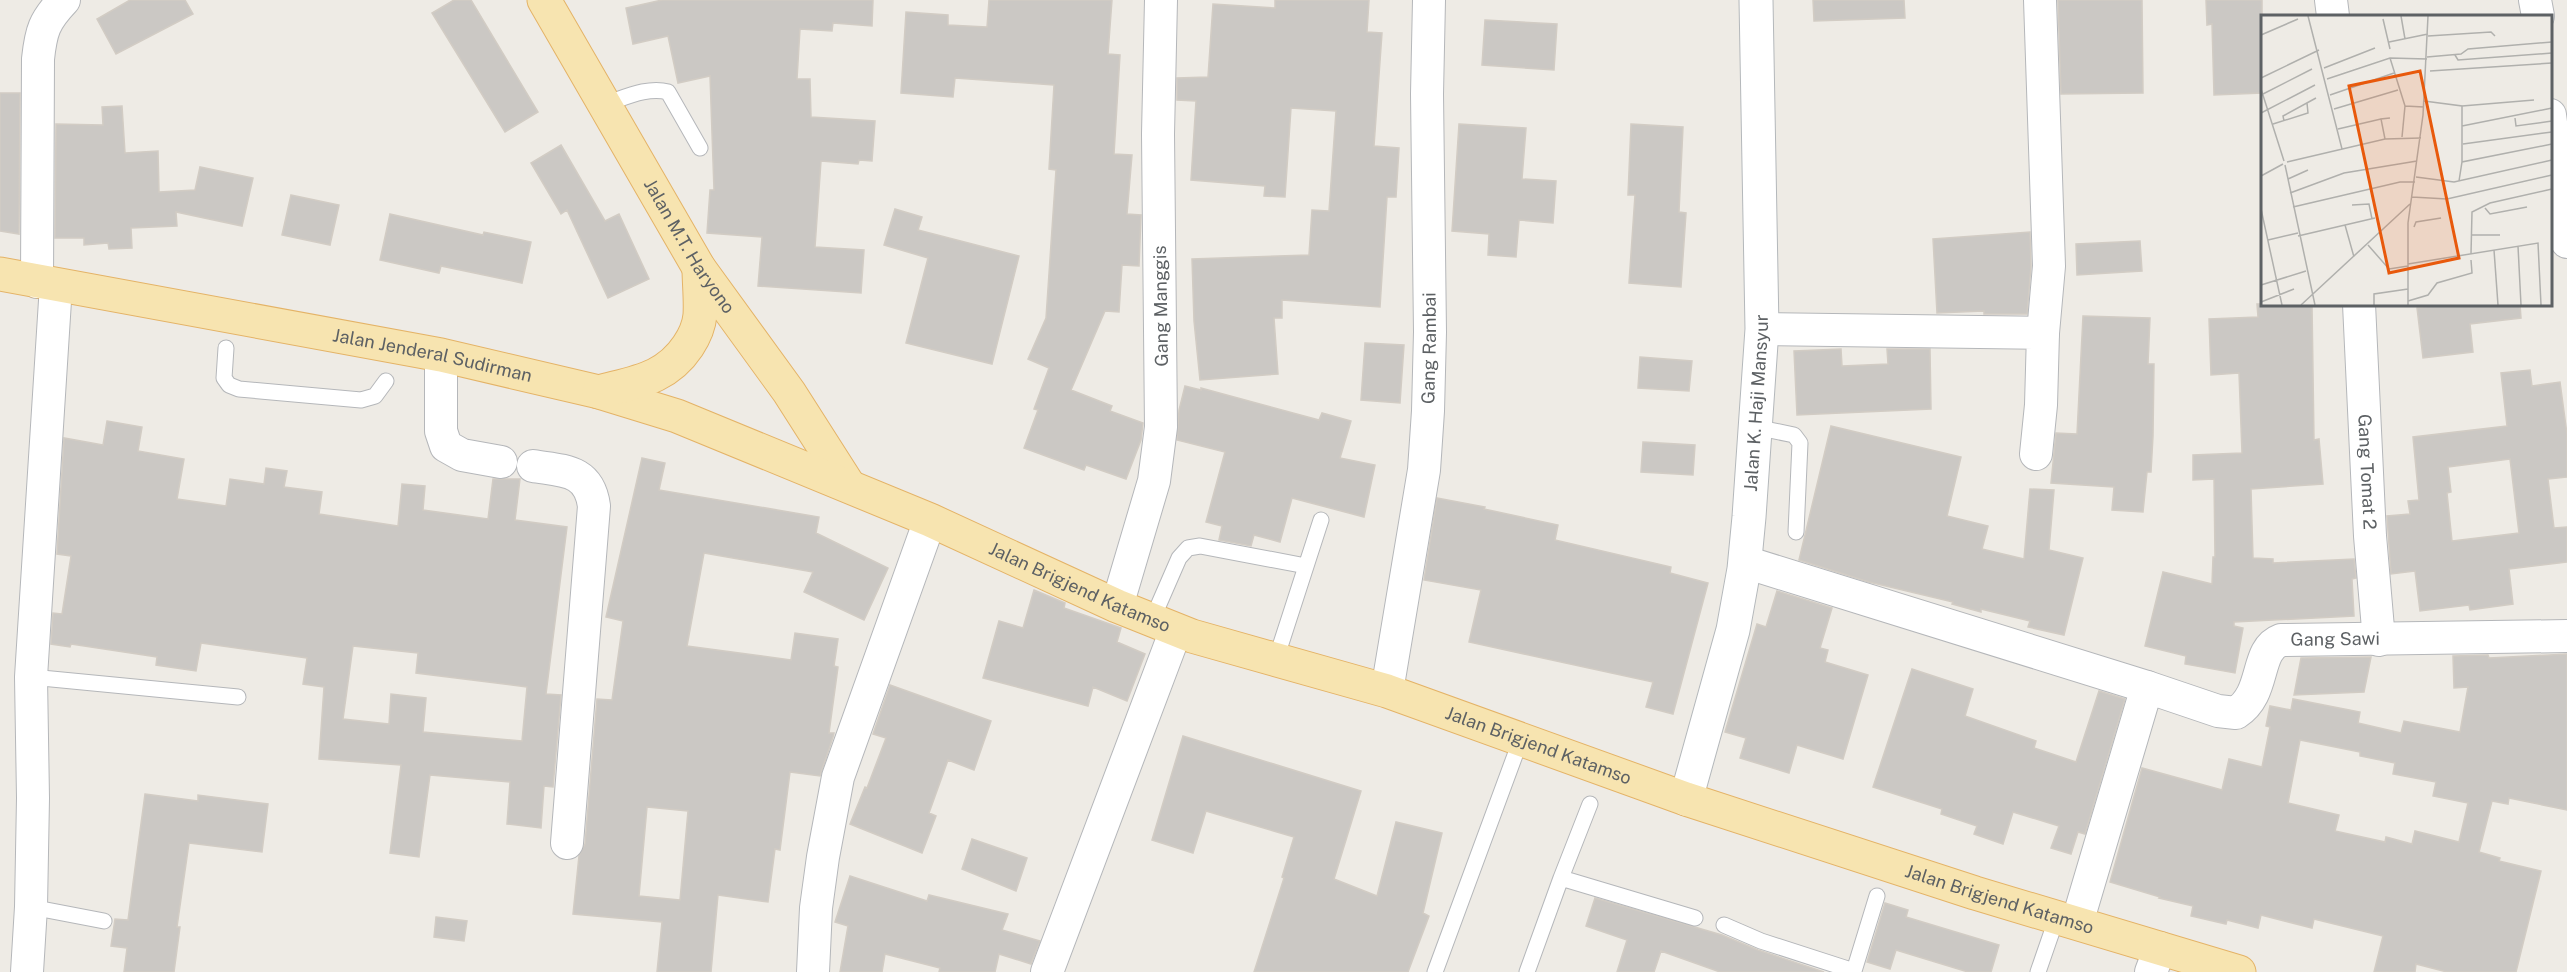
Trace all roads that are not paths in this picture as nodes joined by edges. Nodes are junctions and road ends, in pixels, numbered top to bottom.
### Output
1 (64, 0) edge
2 (544, 0) edge
3 (1161, 0) edge
4 (1429, 0) edge
5 (1756, 0) edge
6 (2040, 0) edge
7 (2331, 0) edge
8 (2535, 0) edge
9 (2333, 15) edge
10 (2538, 15) edge
11 (605, 104) junction
12 (2552, 131) edge
13 (700, 148) dead end
14 (2567, 242) edge
15 (699, 268) junction
16 (0, 274) edge
17 (46, 283) junction
18 (2359, 306) edge
19 (1762, 328) junction
20 (229, 330) junction
21 (2043, 333) junction
22 (441, 355) junction
23 (386, 381) dead end
24 (599, 392) junction
25 (1755, 427) junction
26 (2036, 454) dead end
27 (501, 462) dead end
28 (533, 466) dead end
29 (849, 486) junction
30 (930, 520) junction
31 (1321, 520) dead end
32 (1796, 532) dead end
33 (1745, 562) junction
34 (1306, 566) junction
35 (1117, 606) junction
36 (1164, 625) junction
37 (2567, 636) edge
38 (2379, 640) junction
39 (1276, 659) junction
40 (31, 677) junction
41 (2147, 687) junction
42 (1387, 691) junction
43 (238, 697) dead end
44 (1521, 739) junction
45 (1686, 799) junction
46 (1590, 804) dead end
47 (567, 843) dead end
48 (1561, 878) junction
49 (1877, 896) dead end
50 (31, 907) junction
51 (1695, 918) dead end
52 (2067, 920) junction
53 (104, 921) dead end
54 (1724, 925) dead end
55 (2156, 960) edge
56 (27, 972) edge
57 (813, 972) edge
58 (1047, 972) edge
59 (1435, 972) edge
60 (1527, 972) edge
61 (1854, 972) edge
62 (2038, 972) edge
63 (2239, 972) edge

1 - 17 street
2 - 11 main road, Jalan M.T. Haryono
3 - 35 street, Gang Manggis
4 - 42 street, Gang Rambai
5 - 19 street, Jalan K. Haji Mansyur
6 - 21 street
7 - 9 street
8 - 10 street
11 - 13 lane
11 - 15 main road, Jalan M.T. Haryono
12 - 14 street
15 - 24 main road
15 - 29 main road, Jalan M.T. Haryono
16 - 17 main road, Jalan Jenderal Sudirman
17 - 20 main road, Jalan Jenderal Sudirman
17 - 40 street
18 - 38 street, Gang Tomat 2
19 - 21 street
19 - 25 street, Jalan K. Haji Mansyur
20 - 22 main road, Jalan Jenderal Sudirman
20 - 23 lane
21 - 26 street
22 - 24 main road, Jalan Jenderal Sudirman
22 - 27 street
24 - 29 main road, Jalan Jenderal Sudirman
25 - 32 lane
25 - 33 street, Jalan K. Haji Mansyur
28 - 47 street
29 - 30 main road, Jalan Brigjend Katamso
30 - 35 main road, Jalan Brigjend Katamso
30 - 57 street
31 - 34 lane
33 - 41 street
33 - 45 street, Jalan K. Haji Mansyur
34 - 36 lane
34 - 39 lane
35 - 36 main road, Jalan Brigjend Katamso
36 - 39 main road, Jalan Brigjend Katamso
36 - 58 street
37 - 38 street, Gang Sawi
38 - 41 street, Gang Sawi
39 - 42 main road, Jalan Brigjend Katamso
40 - 43 lane
40 - 50 street
41 - 52 street
42 - 44 main road, Jalan Brigjend Katamso
44 - 45 main road, Jalan Brigjend Katamso
44 - 59 lane
45 - 52 main road, Jalan Brigjend Katamso
46 - 48 lane
48 - 51 lane
48 - 60 lane
49 - 61 lane
50 - 53 lane
50 - 56 street
52 - 55 main road, Jalan Brigjend Katamso
52 - 62 lane
54 - 61 lane
55 - 63 main road, Jalan Brigjend Katamso

